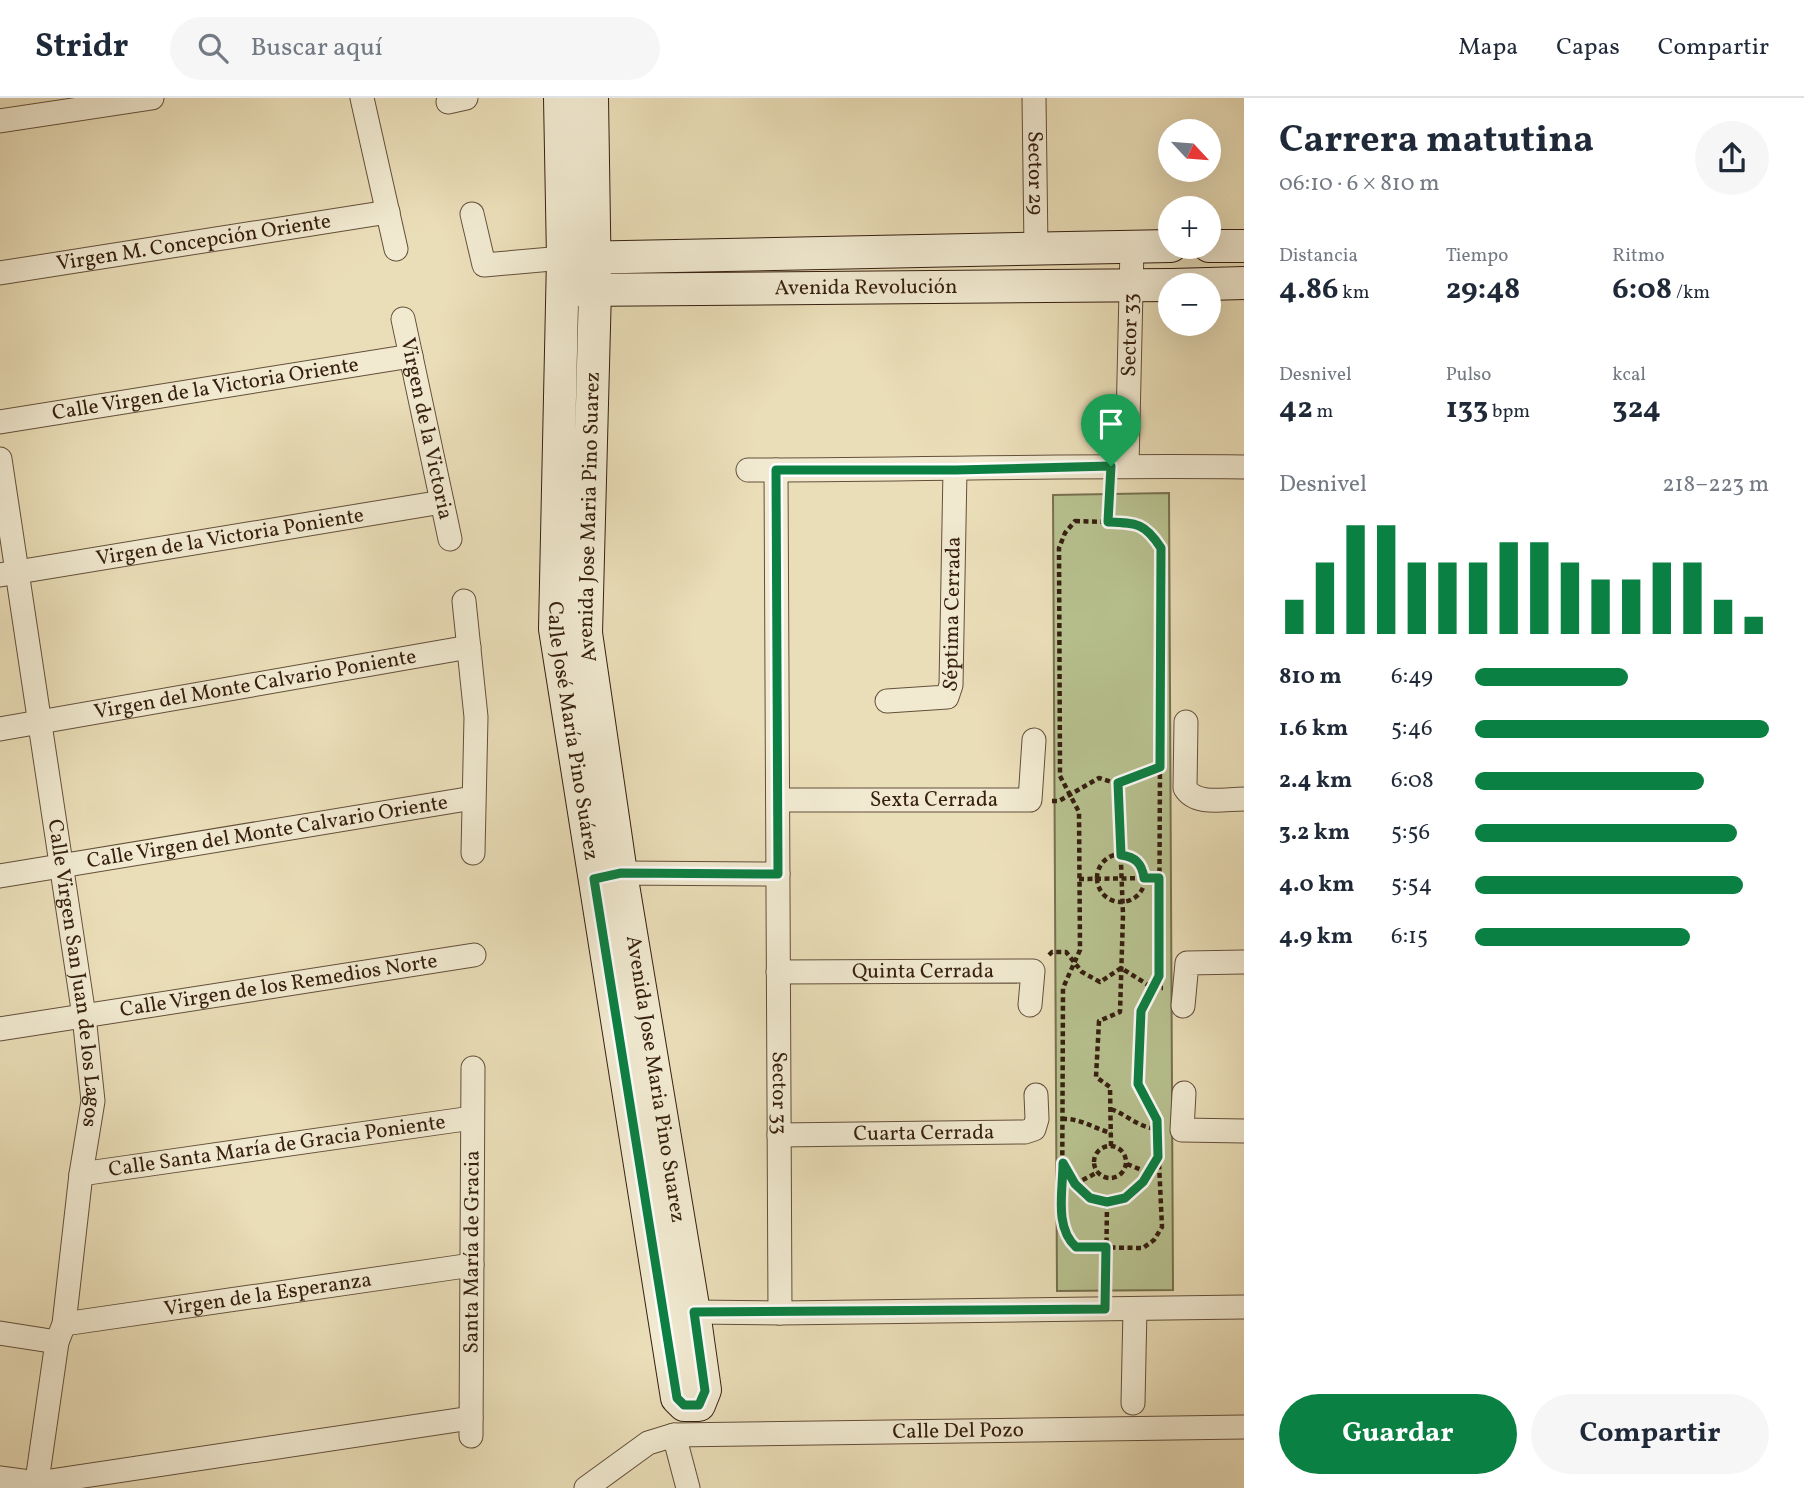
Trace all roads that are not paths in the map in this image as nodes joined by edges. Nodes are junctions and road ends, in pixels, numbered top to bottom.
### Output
1 (152, 98) edge
2 (362, 98) edge
3 (560, 98) edge
4 (592, 98) edge
5 (1034, 98) edge
6 (0, 121) edge
7 (388, 212) junction
8 (472, 214) dead end
9 (1158, 246) edge
10 (1221, 246) edge
11 (1244, 246) edge
12 (1132, 247) junction
13 (1036, 248) junction
14 (396, 249) dead end
15 (594, 257) junction
16 (563, 258) junction
17 (0, 273) edge
18 (1221, 284) edge
19 (1244, 284) edge
20 (1158, 285) edge
21 (1131, 286) junction
22 (595, 289) junction
23 (563, 290) junction
24 (403, 319) dead end
25 (411, 356) junction
26 (0, 422) edge
27 (0, 459) edge
28 (1119, 466) junction
29 (1244, 467) edge
30 (748, 470) dead end
31 (776, 470) junction
32 (956, 470) junction
33 (442, 502) junction
34 (450, 539) dead end
35 (9, 574) edge
36 (464, 601) dead end
37 (469, 647) junction
38 (887, 701) dead end
39 (1186, 722) dead end
40 (40, 723) junction
41 (0, 729) edge
42 (1034, 740) dead end
43 (473, 798) junction
44 (1244, 799) edge
45 (778, 800) junction
46 (473, 853) dead end
47 (62, 867) junction
48 (778, 874) junction
49 (0, 876) edge
50 (607, 876) junction
51 (474, 955) dead end
52 (1244, 962) edge
53 (778, 972) junction
54 (1184, 997) road end
55 (1030, 1006) dead end
56 (85, 1016) junction
57 (0, 1029) edge
58 (473, 1068) dead end
59 (1184, 1093) dead end
60 (1036, 1094) dead end
61 (472, 1118) junction
62 (1244, 1131) edge
63 (779, 1135) junction
64 (80, 1174) junction
65 (472, 1265) junction
66 (1244, 1307) edge
67 (1135, 1309) junction
68 (694, 1312) junction
69 (780, 1313) junction
70 (0, 1333) edge
71 (60, 1333) junction
72 (705, 1391) joint
73 (1133, 1403) dead end
74 (1244, 1427) edge
75 (674, 1435) junction
76 (0, 1478) edge
77 (36, 1486) edge
78 (586, 1488) edge
79 (688, 1488) edge

1 - 6 street
2 - 7 street
3 - 16 street, Calle José María Pino Suárez
4 - 15 street, Avenida Jose Maria Pino Suarez
5 - 13 street, Sector 29
7 - 14 street
7 - 17 street, Virgen M. Concepción Oriente
8 - 16 street
9 - 12 street, Avenida Revolución
10 - 11 street
12 - 13 street, Avenida Revolución
12 - 21 street, Sector 33
13 - 15 street, Avenida Revolución
15 - 16 street, Avenida Revolución
15 - 22 street, Avenida Jose Maria Pino Suarez
16 - 23 street, Calle José María Pino Suárez
18 - 19 street, Avenida Revolución
20 - 21 street, Avenida Revolución
21 - 22 street, Avenida Revolución
21 - 28 street, Sector 33
22 - 23 street, Avenida Revolución
22 - 50 street, Avenida Jose Maria Pino Suarez
23 - 50 street, Calle José María Pino Suárez
24 - 25 street, Virgen de la Victoria
25 - 26 street, Calle Virgen de la Victoria Oriente
25 - 33 street, Virgen de la Victoria
27 - 35 street, Calle Virgen San Juan de los Lagos
28 - 29 street
28 - 32 street
30 - 31 street
31 - 32 street
31 - 45 street, Sector 33
32 - 38 street, Séptima Cerrada
33 - 34 street, Virgen de la Victoria
33 - 35 street, Virgen de la Victoria Poniente
35 - 40 street, Calle Virgen San Juan de los Lagos
36 - 37 street
37 - 40 street, Virgen del Monte Calvario Poniente
37 - 43 street
39 - 44 street
40 - 41 street, Virgen del Monte Calvario Poniente
40 - 47 street, Calle Virgen San Juan de los Lagos
42 - 45 street, Sexta Cerrada
43 - 46 street
43 - 47 street, Calle Virgen del Monte Calvario Oriente
45 - 48 street, Sector 33
47 - 49 street, Calle Virgen del Monte Calvario Oriente
47 - 56 street, Calle Virgen San Juan de los Lagos
48 - 50 street
48 - 53 street, Sector 33
50 - 68 street, Avenida Jose Maria Pino Suarez
50 - 72 street, Calle José María Pino Suárez
51 - 56 street, Calle Virgen de los Remedios Norte
52 - 54 street
53 - 55 street, Quinta Cerrada
53 - 63 street, Sector 33
56 - 57 street, Calle Virgen de los Remedios Norte
56 - 64 street, Calle Virgen San Juan de los Lagos
58 - 61 street, Santa María de Gracia
59 - 62 street
60 - 63 street, Cuarta Cerrada
61 - 64 street, Calle Santa María de Gracia Poniente
61 - 65 street, Santa María de Gracia
63 - 69 street, Sector 33
64 - 71 street, Calle Virgen San Juan de los Lagos
65 - 71 street, Virgen de la Esperanza
65 - 77 street, Santa María de Gracia
66 - 67 street
67 - 69 street
67 - 73 street
68 - 69 street
68 - 72 street, Avenida Jose Maria Pino Suarez
70 - 71 street, Virgen de la Esperanza
71 - 77 street, Calle Virgen San Juan de los Lagos
74 - 75 street, Calle Del Pozo
75 - 78 street
75 - 79 street
76 - 77 street

